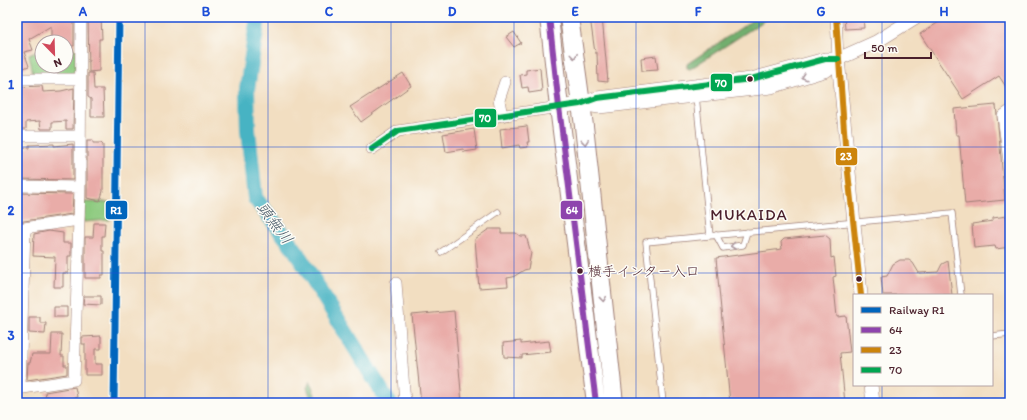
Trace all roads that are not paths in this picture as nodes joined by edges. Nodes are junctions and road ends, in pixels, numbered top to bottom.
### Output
1 (81, 17) edge
2 (549, 17) edge
3 (569, 17) edge
4 (836, 17) edge
5 (916, 17) edge
6 (838, 60) junction
7 (18, 78) edge
8 (79, 79) junction
9 (505, 82) dead end
10 (696, 96) junction
11 (580, 104) junction
12 (559, 107) junction
13 (1010, 111) edge
14 (502, 116) junction
15 (17, 136) edge
16 (79, 136) junction
17 (372, 149) dead end
18 (1010, 161) edge
19 (1010, 178) edge
20 (17, 186) edge
21 (80, 187) junction
22 (498, 212) dead end
23 (79, 220) junction
24 (854, 223) junction
25 (21, 228) edge
26 (747, 232) junction
27 (716, 235) junction
28 (710, 236) junction
29 (441, 252) dead end
30 (396, 283) dead end
31 (861, 294) edge
32 (961, 294) edge
33 (1010, 334) edge
34 (993, 336) edge
35 (871, 386) edge
36 (19, 389) edge
37 (405, 403) edge
38 (596, 403) edge
39 (614, 403) edge
40 (663, 403) edge
41 (873, 403) edge

1 - 8 street
2 - 12 highway
3 -> 11 highway
4 - 6 street
5 - 6 street
6 -> 10 street
6 - 11 street
6 - 24 street
7 - 8 street
8 - 16 street
9 - 14 street
10 - 11 street
10 - 28 lane
11 - 12 street
11 -> 39 highway
12 - 14 street
12 - 38 highway
13 - 18 street
14 - 17 street
15 - 16 street
16 - 21 street
18 - 19 street
20 - 21 street
21 - 23 street
22 - 29 lane
23 - 25 street
23 - 36 street
24 - 26 lane
24 - 31 street
24 - 32 lane
25 - 36 street
26 - 27 lane
26 -> 27 lane
27 - 28 lane
28 - 40 lane
30 - 37 street
33 - 34 lane
35 - 41 street

